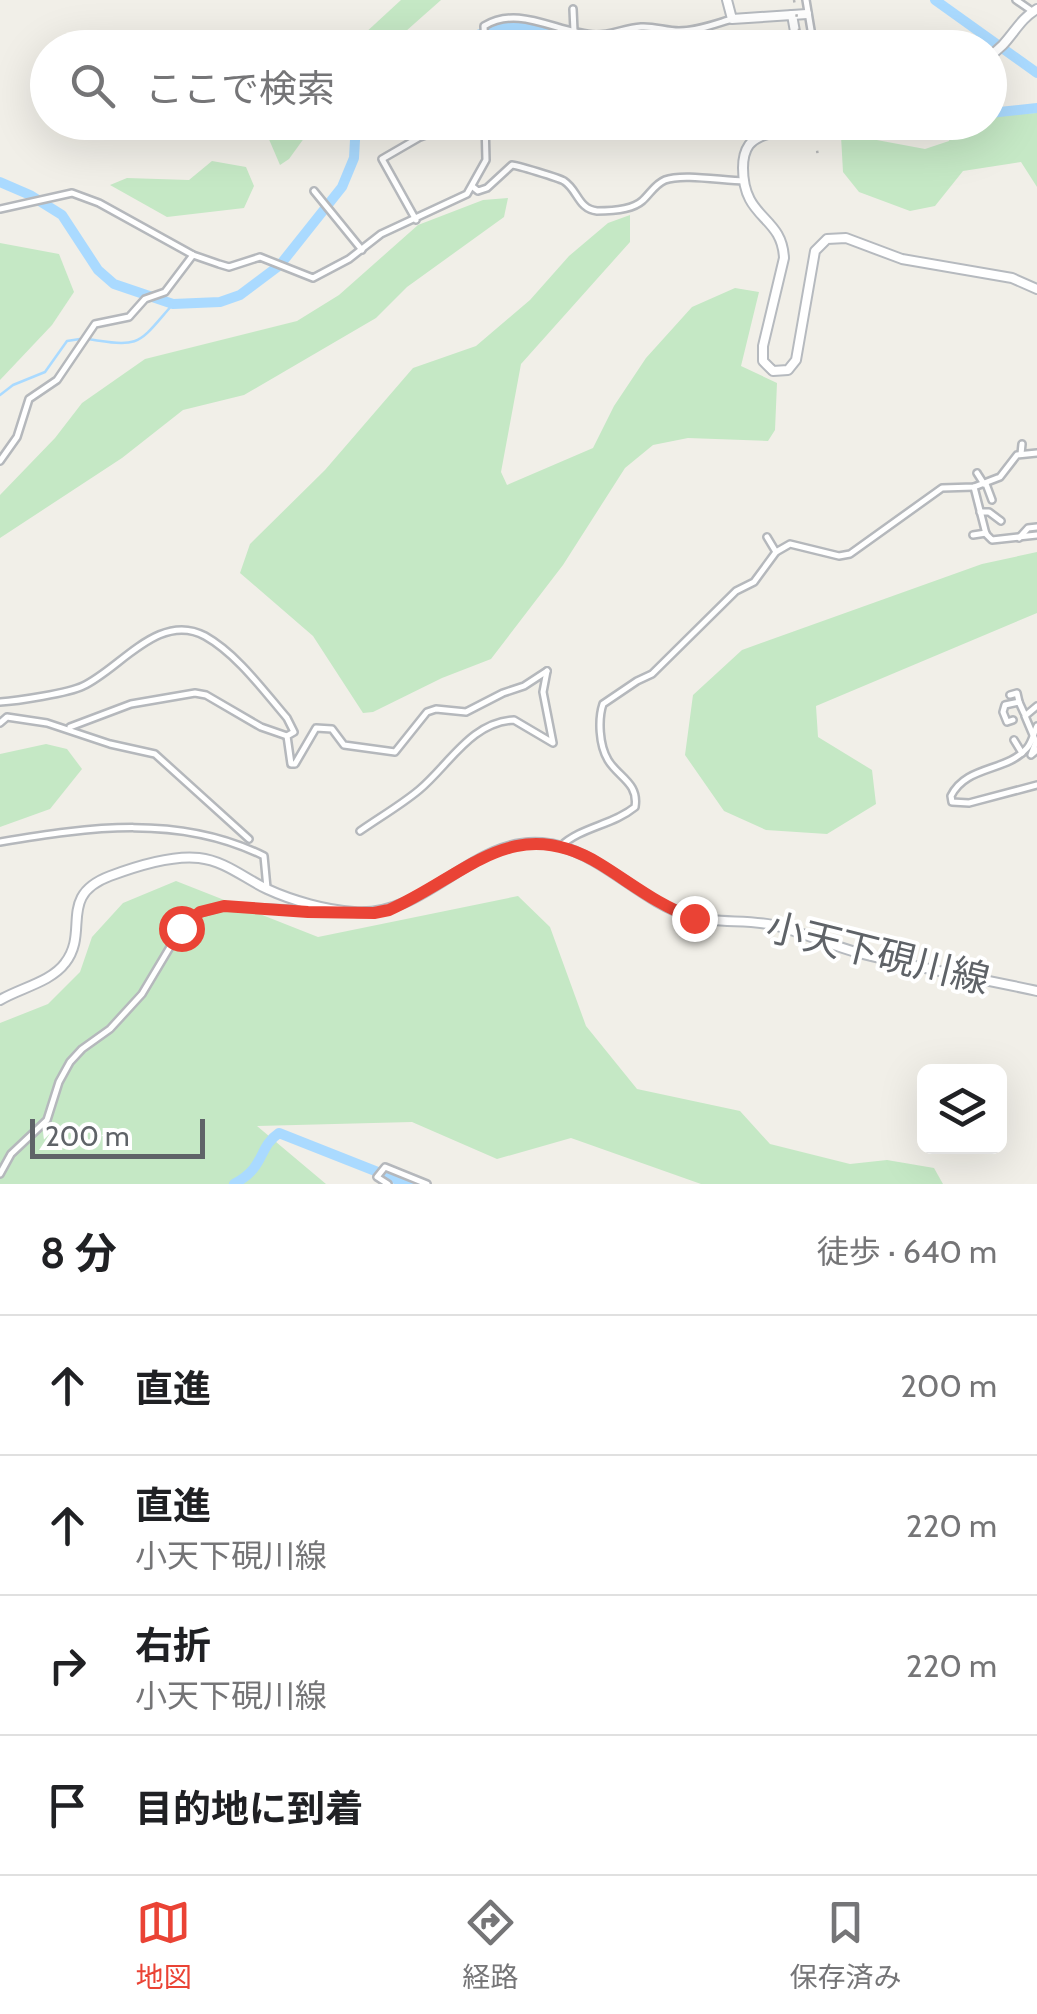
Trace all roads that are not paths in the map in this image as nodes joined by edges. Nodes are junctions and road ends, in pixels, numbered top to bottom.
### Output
1 (727, 0) edge
2 (806, 0) edge
3 (1016, 0) edge
4 (573, 10) dead end
5 (1035, 10) edge
6 (807, 14) junction
7 (792, 15) junction
8 (732, 19) junction
9 (484, 30) edge
10 (570, 30) edge
11 (574, 30) edge
12 (632, 30) edge
13 (663, 30) joint
14 (795, 30) edge
15 (813, 30) edge
16 (1007, 37) edge
17 (415, 140) edge
18 (485, 140) edge
19 (754, 140) edge
20 (744, 182) junction
21 (473, 187) junction
22 (314, 191) dead end
23 (0, 209) edge
24 (416, 220) junction
25 (362, 250) junction
26 (193, 255) junction
27 (1037, 290) edge
28 (1022, 444) dead end
29 (1037, 453) edge
30 (1021, 454) junction
31 (0, 461) edge
32 (977, 473) dead end
33 (985, 484) junction
34 (974, 486) junction
35 (992, 500) dead end
36 (980, 512) junction
37 (1001, 521) dead end
38 (1037, 527) edge
39 (986, 533) junction
40 (1037, 535) edge
41 (973, 536) dead end
42 (767, 537) dead end
43 (1019, 538) junction
44 (776, 552) junction
45 (1010, 695) dead end
46 (0, 702) edge
47 (1019, 702) junction
48 (1037, 706) edge
49 (1025, 716) junction
50 (1013, 720) dead end
51 (0, 723) edge
52 (67, 728) junction
53 (1035, 730) edge
54 (287, 736) junction
55 (1014, 740) dead end
56 (1037, 750) edge
57 (1022, 752) junction
58 (1037, 785) edge
59 (360, 831) dead end
60 (222, 838) junction
61 (0, 842) edge
62 (561, 846) junction
63 (267, 889) junction
64 (352, 912) junction
65 (1037, 991) edge
66 (0, 1000) edge
67 (0, 1174) edge
68 (388, 1184) edge
69 (427, 1184) edge

1 - 8 main road
2 - 6 street
3 - 5 street
4 - 11 street
5 - 16 main road
6 - 7 main road
6 - 15 street
7 - 8 main road
7 - 14 main road
8 - 13 street
9 - 10 street
12 - 13 street
17 - 24 street
18 - 21 street
19 - 20 main road
20 - 21 street
20 - 27 main road
21 - 24 street
22 - 25 street
23 - 26 street
24 - 25 street
25 - 26 street
26 - 31 street
28 - 30 street
29 - 30 street
30 - 33 street
32 - 33 street
33 - 34 street
33 - 35 street
34 - 36 street
34 - 44 street
36 - 37 street
36 - 39 street
38 - 43 street
39 - 41 street
39 - 43 street
40 - 43 street
42 - 44 street
44 - 62 street
45 - 47 street
46 - 54 street
47 - 49 street
47 - 50 street
48 - 49 street
49 - 53 street
51 - 52 street
52 - 54 street
52 - 60 street
53 - 56 street
53 - 57 street
54 - 59 street
55 - 57 street
57 - 58 street
60 - 61 street
60 - 63 street
62 - 64 main road, 小天下硯川線
62 - 65 main road, 小天下硯川線
63 - 64 main road, 小天下硯川線
63 - 66 main road, 小天下硯川線
64 - 67 street
68 - 69 street

